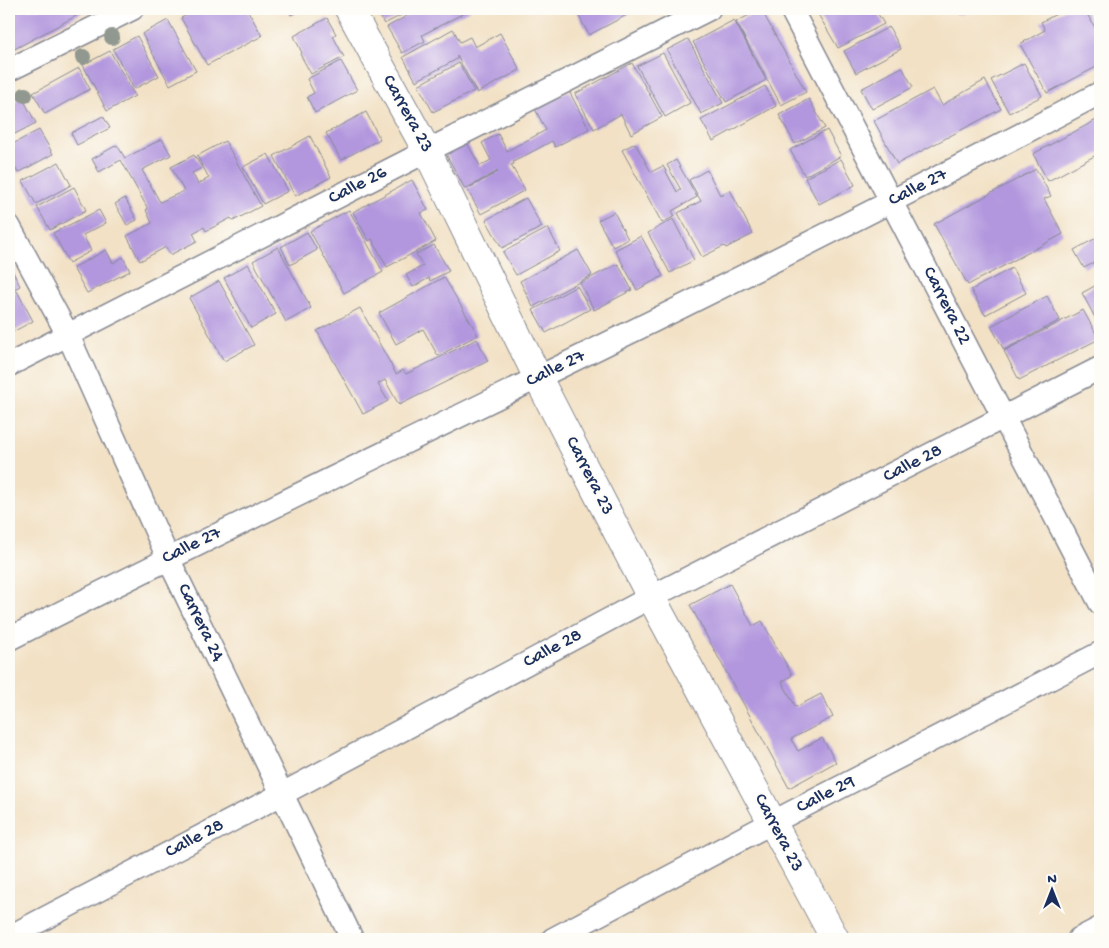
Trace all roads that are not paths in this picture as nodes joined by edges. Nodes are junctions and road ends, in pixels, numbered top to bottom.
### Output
1 (132, 9) edge
2 (349, 9) edge
3 (709, 9) edge
4 (791, 9) edge
5 (9, 70) edge
6 (1100, 93) edge
7 (428, 151) junction
8 (892, 202) junction
9 (9, 226) edge
10 (68, 335) junction
11 (9, 366) edge
12 (1100, 368) edge
13 (538, 378) junction
14 (1004, 418) junction
15 (168, 558) junction
16 (651, 597) junction
17 (1100, 603) edge
18 (9, 639) edge
19 (1100, 653) edge
20 (282, 794) junction
21 (773, 822) junction
22 (1100, 928) edge
23 (9, 937) edge
24 (352, 939) edge
25 (553, 939) edge
26 (835, 939) edge
27 (1079, 939) edge

1 - 5 street
2 - 7 street, Carrera 23
3 - 7 street, Calle 26
4 - 8 street, Carrera 22
6 - 8 street, Calle 27
7 - 10 street, Calle 26
7 - 13 street, Carrera 23
8 - 13 street, Calle 27
8 - 14 street, Carrera 22
9 - 10 street, Carrera 24
10 - 11 street, Calle 26
10 - 15 street, Carrera 24
12 - 14 street, Calle 28
13 - 15 street, Calle 27
13 - 16 street, Carrera 23
14 - 16 street, Calle 28
14 - 17 street, Carrera 22
15 - 18 street, Calle 27
15 - 20 street, Carrera 24
16 - 20 street, Calle 28
16 - 21 street, Carrera 23
19 - 21 street, Calle 29
20 - 23 street, Calle 28
20 - 24 street, Carrera 24
21 - 25 street, Calle 29
21 - 26 street, Carrera 23
22 - 27 street

